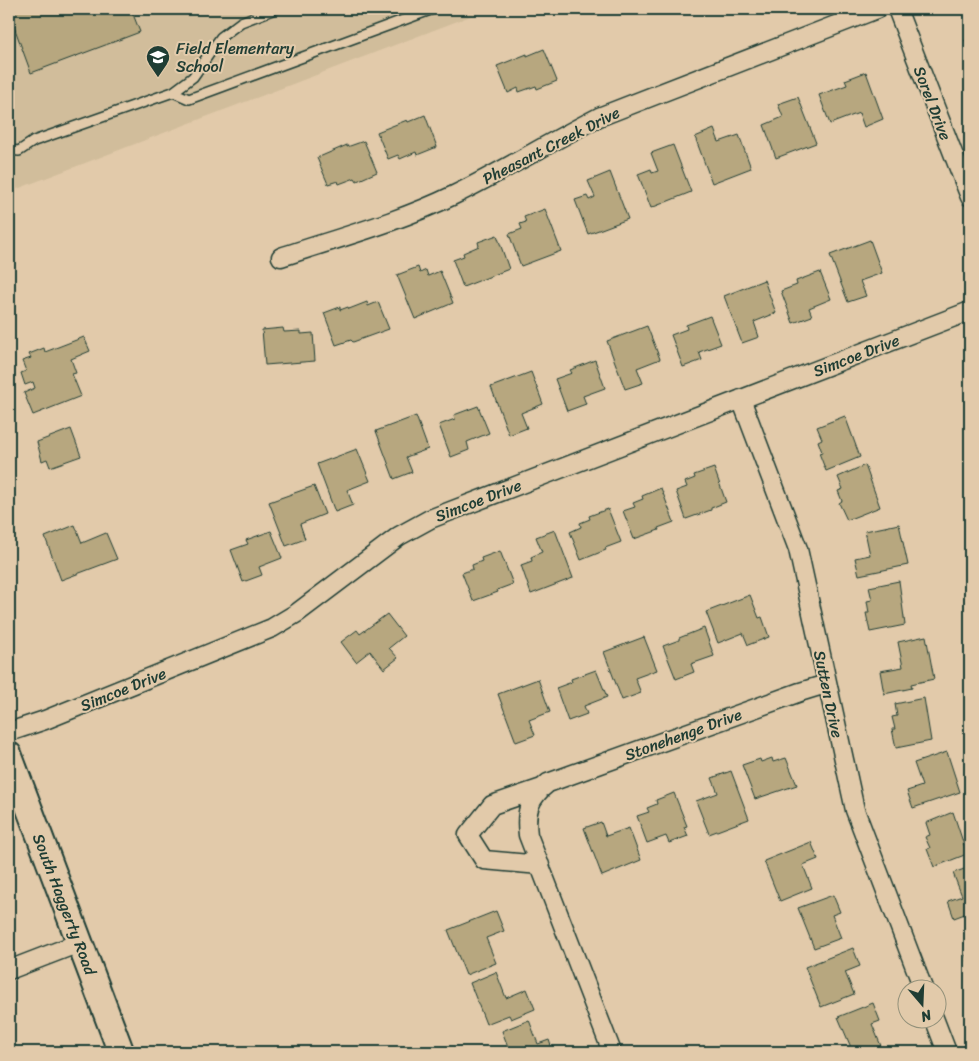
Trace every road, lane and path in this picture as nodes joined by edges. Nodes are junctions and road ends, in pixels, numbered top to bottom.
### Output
1 (275, 9) edge
2 (433, 9) edge
3 (878, 9) edge
4 (897, 9) edge
5 (174, 92) junction
6 (9, 150) edge
7 (970, 197) edge
8 (281, 257) dead end
9 (970, 311) edge
10 (741, 399) junction
11 (826, 684) junction
12 (9, 732) edge
13 (9, 755) edge
14 (542, 788) junction
15 (540, 865) junction
16 (79, 942) junction
17 (9, 970) edge
18 (919, 978) edge
19 (938, 1028) edge
20 (121, 1052) edge
21 (612, 1052) edge
22 (947, 1052) edge

1 - 5 lane
2 - 5 lane
3 - 8 street, Pheasant Creek Drive
4 - 7 street, Sorel Drive
5 - 6 lane
9 - 10 street, Simcoe Drive
10 - 11 street, Sutten Drive
10 - 12 street, Simcoe Drive
11 - 14 street, Stonehenge Drive
11 - 18 street, Sutten Drive
13 - 16 main road, South Haggerty Road
14 - 15 street
14 - 15 street, Stonehenge Drive
15 - 21 street
16 - 17 street
16 - 20 main road, South Haggerty Road
19 - 22 street

